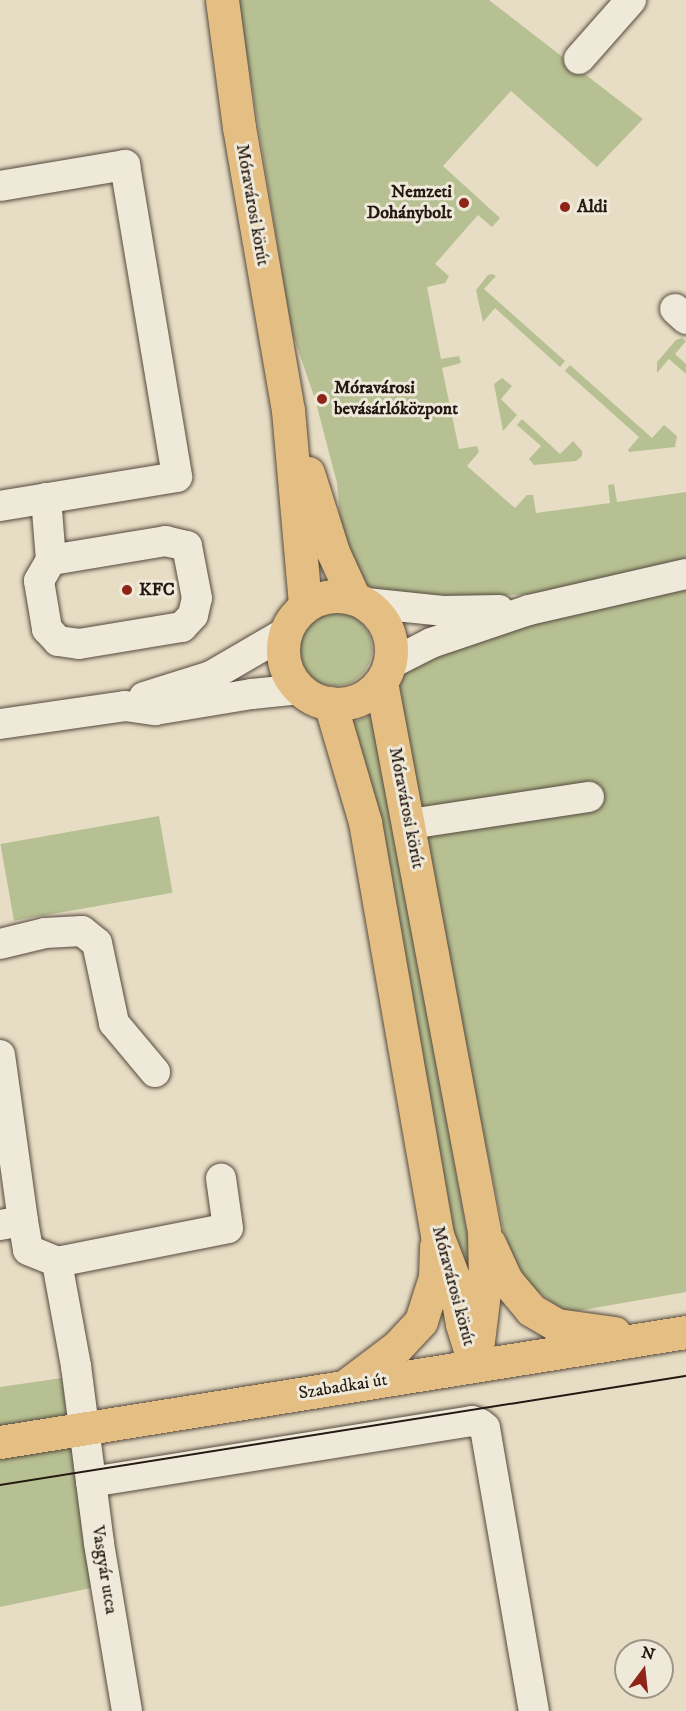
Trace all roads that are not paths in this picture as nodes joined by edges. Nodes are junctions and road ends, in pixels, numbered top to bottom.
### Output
1 (222, 0) edge
2 (631, 0) edge
3 (579, 59) dead end
4 (0, 186) edge
5 (288, 410) junction
6 (46, 498) junction
7 (0, 506) edge
8 (51, 560) junction
9 (686, 574) edge
10 (360, 601) junction
11 (305, 605) junction
12 (529, 610) junction
13 (285, 633) junction
14 (386, 673) junction
15 (300, 690) junction
16 (330, 704) junction
17 (125, 706) junction
18 (0, 724) edge
19 (589, 797) dead end
20 (410, 824) junction
21 (0, 944) edge
22 (0, 1055) edge
23 (155, 1072) dead end
24 (221, 1178) dead end
25 (11, 1223) edge
26 (484, 1231) junction
27 (437, 1235) junction
28 (57, 1262) junction
29 (686, 1332) edge
30 (651, 1338) junction
31 (475, 1365) junction
32 (345, 1386) junction
33 (84, 1428) junction
34 (0, 1442) edge
35 (91, 1482) junction
36 (127, 1711) edge
37 (534, 1711) edge

1 - 5 main road, Móravárosi körút
2 - 3 street
4 - 6 street
5 - 10 main road, Móravárosi körút
5 - 11 main road, Móravárosi körút
6 - 7 street
6 - 8 street
8 - 8 street
9 - 12 street
10 - 11 main road
10 - 12 street
10 - 14 main road
11 - 13 main road
12 - 14 street
13 - 15 main road
13 - 17 street
14 - 16 main road
14 - 20 main road, Móravárosi körút
15 - 16 main road
15 - 17 street
16 - 27 main road, Móravárosi körút
17 - 18 street
19 - 20 street
20 - 26 main road, Móravárosi körút
21 - 23 street
22 - 25 street
24 - 28 street
25 - 28 street
26 - 30 main road
26 - 31 main road, Móravárosi körút
27 - 31 main road, Móravárosi körút
27 - 32 main road
28 - 33 street, Vasgyár utca
29 - 30 main road, Szabadkai út
30 - 31 main road, Szabadkai út
31 - 32 main road, Szabadkai út
32 - 33 main road, Szabadkai út
33 - 34 main road, Szabadkai út
33 - 35 street, Vasgyár utca
35 - 36 street, Vasgyár utca
35 - 37 street

